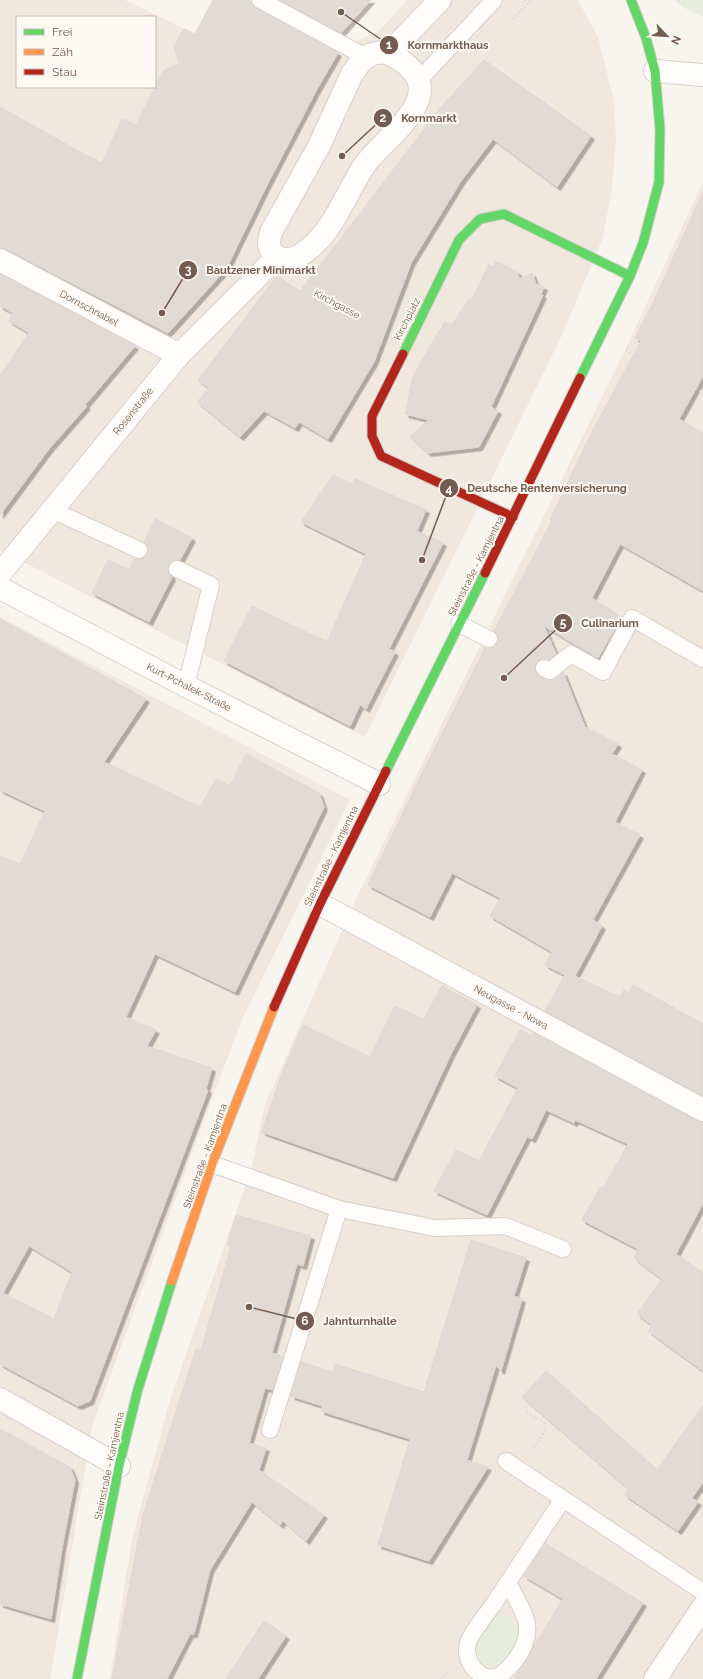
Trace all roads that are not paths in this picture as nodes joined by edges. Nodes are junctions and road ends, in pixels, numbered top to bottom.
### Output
1 (260, 0) edge
2 (440, 0) edge
3 (494, 0) edge
4 (631, 0) edge
5 (389, 53) junction
6 (366, 57) junction
7 (656, 71) junction
8 (703, 75) edge
9 (419, 80) junction
10 (0, 260) edge
11 (272, 262) junction
12 (630, 276) junction
13 (179, 355) junction
14 (52, 510) junction
15 (513, 517) junction
16 (138, 550) dead end
17 (177, 569) dead end
18 (0, 574) edge
19 (0, 588) edge
20 (459, 624) junction
21 (489, 639) dead end
22 (703, 659) edge
23 (544, 668) dead end
24 (186, 686) junction
25 (379, 784) junction
26 (320, 904) junction
27 (703, 1110) edge
28 (212, 1164) junction
29 (339, 1209) junction
30 (564, 1249) dead end
31 (0, 1399) edge
32 (270, 1430) dead end
33 (506, 1461) dead end
34 (119, 1466) junction
35 (563, 1499) junction
36 (508, 1582) junction
37 (703, 1592) edge
38 (703, 1607) edge
39 (77, 1679) edge
40 (655, 1679) edge

1 - 6 lane
2 - 5 street
3 - 9 lane
4 - 7 main road, Steinstraße - Kamjentna
5 - 6 street
5 - 9 street
6 - 11 street
7 - 8 street
7 - 12 main road, Steinstraße - Kamjentna
9 - 11 street
10 - 13 street, Dornschnabel
11 - 13 street, Rosenstraße
12 - 15 main road, Steinstraße - Kamjentna
12 - 15 main road, Kirchplatz
13 - 14 street, Rosenstraße
14 - 16 lane
14 - 18 street, Rosenstraße
15 - 20 main road, Steinstraße - Kamjentna
17 - 24 lane
19 - 24 street, Kurt-Pchalek-Straße
20 - 21 lane
20 - 25 main road, Steinstraße - Kamjentna
22 - 23 lane
24 - 25 street, Kurt-Pchalek-Straße
25 - 26 main road, Steinstraße - Kamjentna
26 - 27 street, Neugasse - Nowa
26 - 28 main road, Steinstraße - Kamjentna
28 - 29 lane
28 - 34 main road, Steinstraße - Kamjentna
29 - 30 lane
29 - 32 lane
31 - 34 street
33 - 35 lane
34 - 39 main road, Steinstraße - Kamjentna
35 - 36 lane
35 - 37 lane
36 - 36 lane
38 - 40 street

